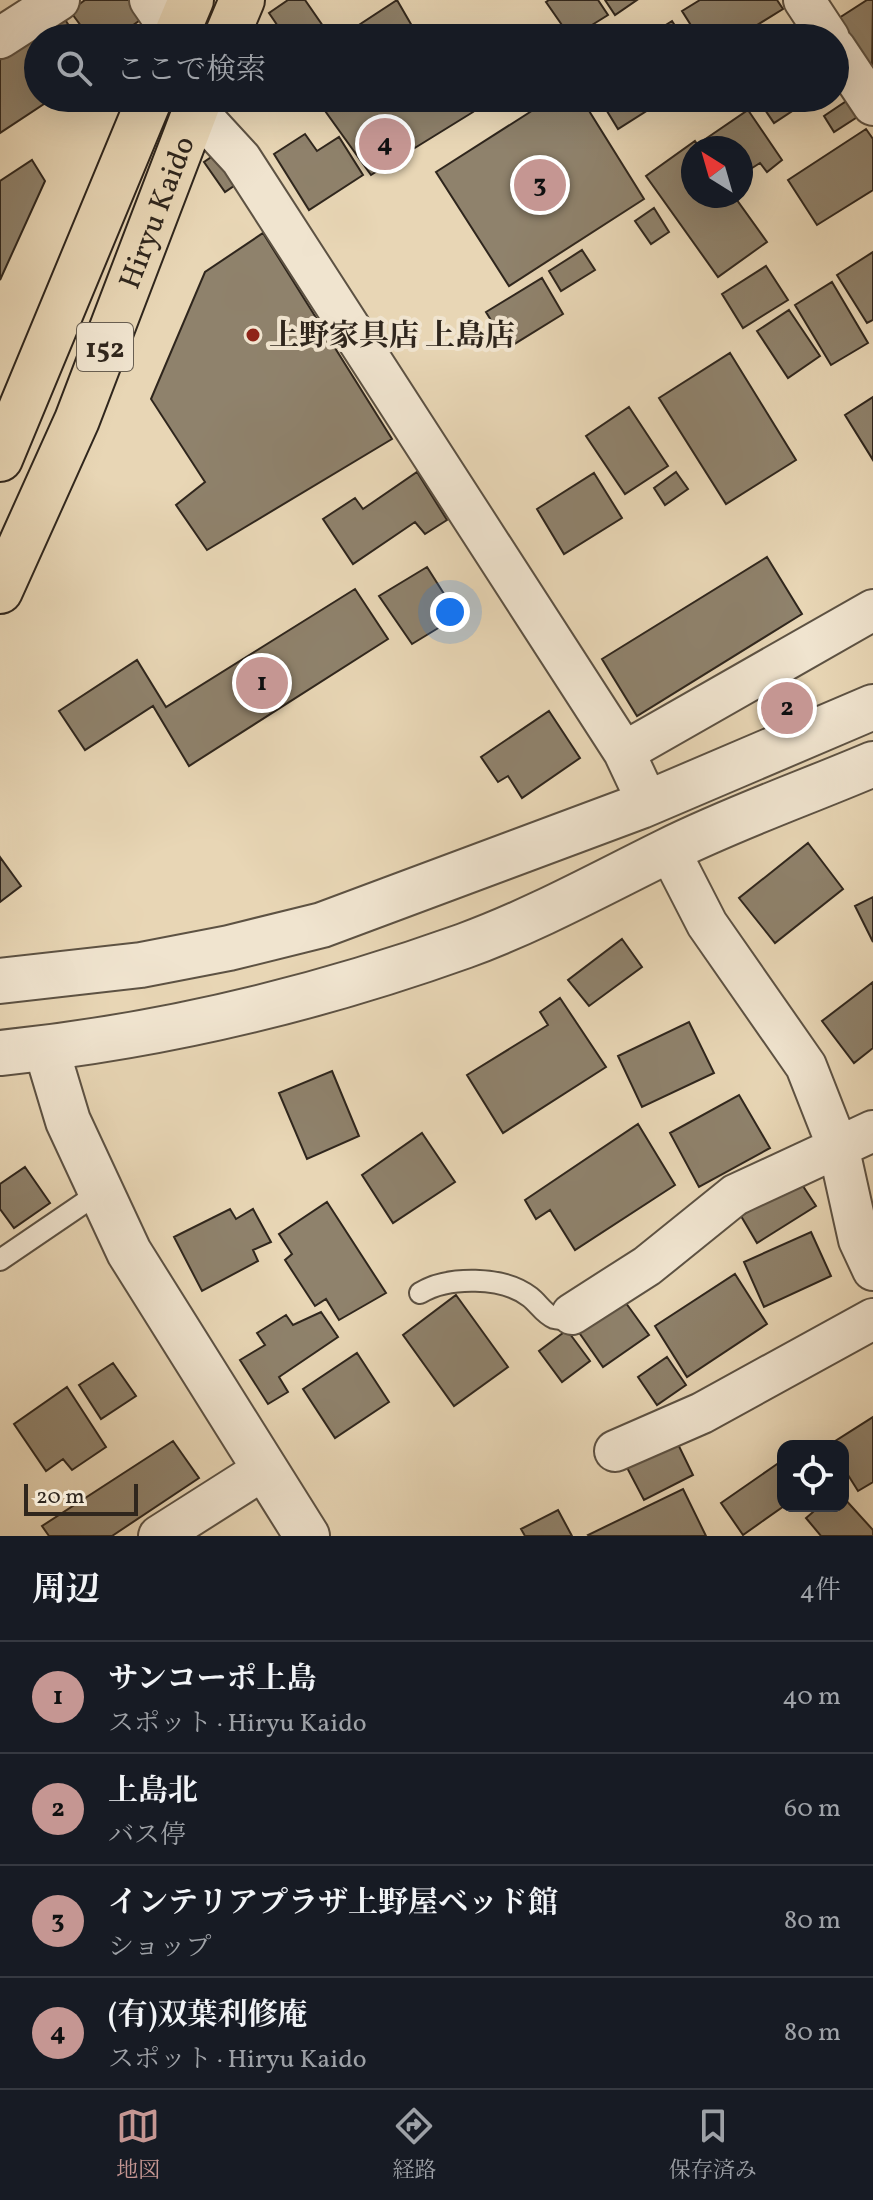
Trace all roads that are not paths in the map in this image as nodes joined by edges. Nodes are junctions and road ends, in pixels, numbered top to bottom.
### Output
1 (59, 0) edge
2 (150, 0) edge
3 (242, 0) edge
4 (804, 0) edge
5 (179, 24) edge
6 (232, 24) edge
7 (820, 24) edge
8 (0, 38) edge
9 (849, 69) edge
10 (873, 105) edge
11 (144, 112) edge
12 (194, 112) edge
13 (203, 112) edge
14 (0, 459) edge
15 (0, 591) edge
16 (873, 610) edge
17 (873, 707) edge
18 (624, 752) junction
19 (873, 764) edge
20 (648, 803) junction
21 (669, 850) junction
22 (0, 981) edge
23 (46, 1048) junction
24 (0, 1053) edge
25 (856, 1140) edge
26 (100, 1192) junction
27 (0, 1260) edge
28 (873, 1270) edge
29 (420, 1293) dead end
30 (572, 1314) joint
31 (873, 1319) edge
32 (615, 1451) dead end
33 (266, 1468) junction
34 (159, 1536) edge
35 (307, 1536) edge

1 - 8 street
2 - 5 street
3 - 6 highway
4 - 7 street
9 - 10 street
11 - 14 highway, Hiryu Kaido / 152
12 - 15 highway, Hiryu Kaido / 152
13 - 18 street
16 - 18 street
17 - 20 street
18 - 20 street
19 - 21 street
20 - 22 street
21 - 23 street
21 - 25 street
23 - 24 street
23 - 26 street
25 - 28 street
25 - 30 street
26 - 27 lane
26 - 33 street
29 - 30 lane
31 - 32 street
33 - 34 street
33 - 35 street

